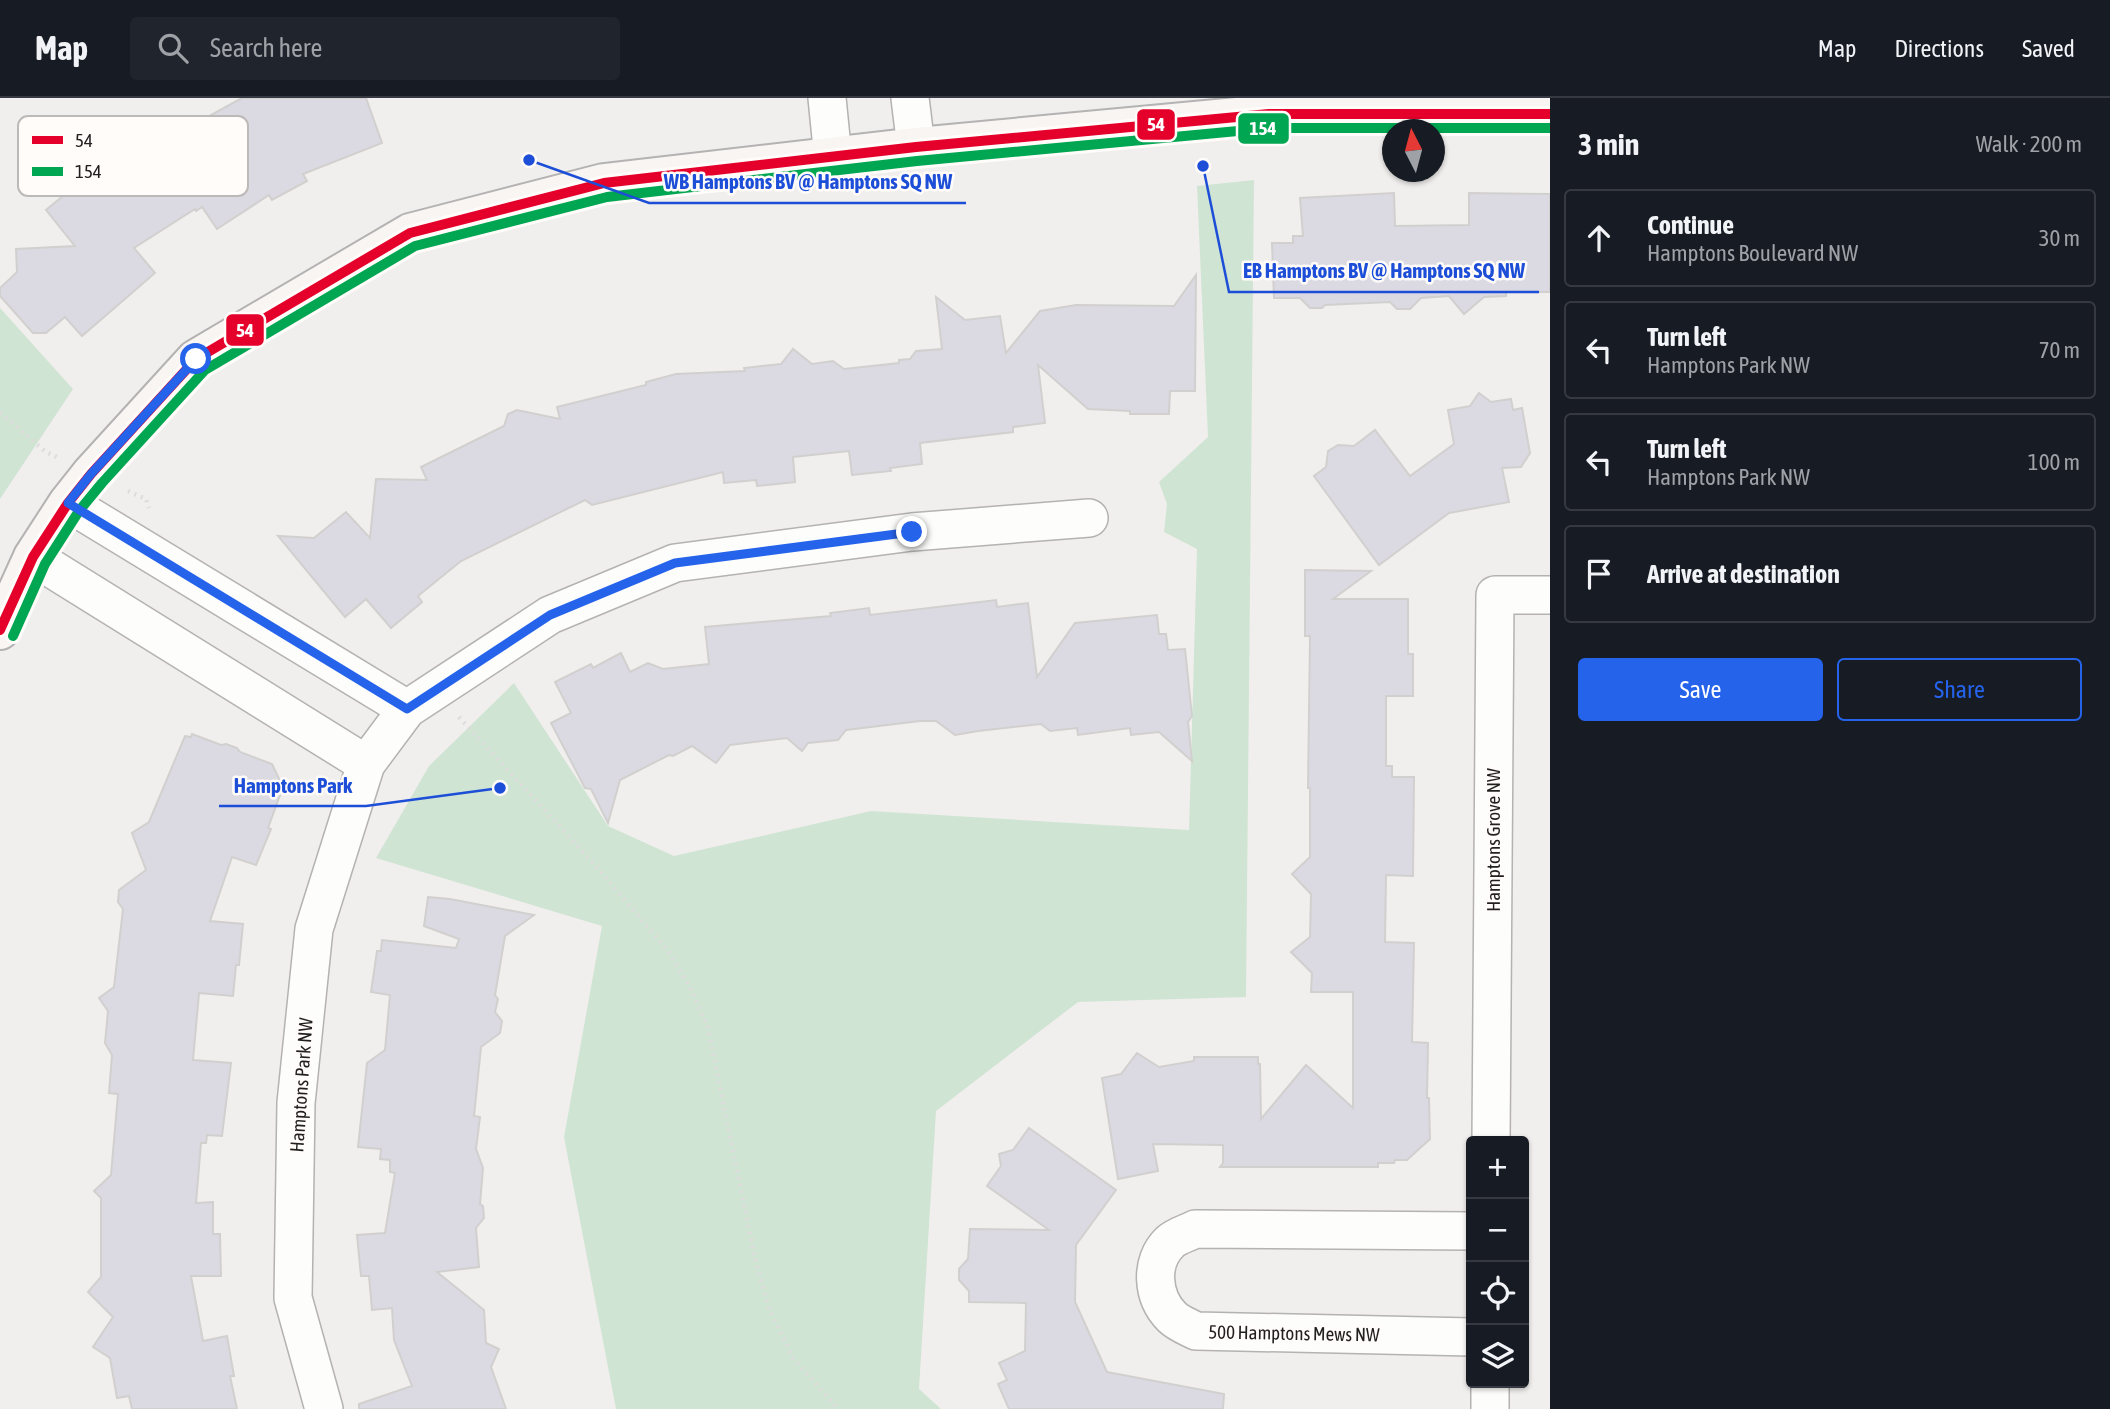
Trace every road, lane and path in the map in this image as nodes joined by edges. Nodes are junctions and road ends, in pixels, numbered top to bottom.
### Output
1 (827, 98) edge
2 (910, 98) edge
3 (1550, 114) edge
4 (916, 147) junction
5 (833, 158) junction
6 (0, 413) edge
7 (46, 452) dead end
8 (68, 503) junction
9 (1089, 518) dead end
10 (33, 556) junction
11 (1550, 595) edge
12 (0, 630) edge
13 (407, 709) junction
14 (459, 718) dead end
15 (366, 764) junction
16 (1491, 1136) edge
17 (1466, 1231) edge
18 (1466, 1337) edge
19 (1490, 1388) edge
20 (324, 1409) edge
21 (838, 1409) edge
22 (1490, 1409) edge

1 - 5 street
2 - 4 street
3 - 4 street
4 - 5 street
5 - 8 street
6 - 7 path
8 - 10 street
8 - 13 street
9 - 13 street, Hamptons Park NW
10 - 12 street
10 - 15 street
11 - 16 street, Hamptons Grove NW
13 - 15 street, Hamptons Park NW
14 - 21 path
15 - 20 street, Hamptons Park NW
17 - 18 street, 500 Hamptons Mews NW
19 - 22 street

